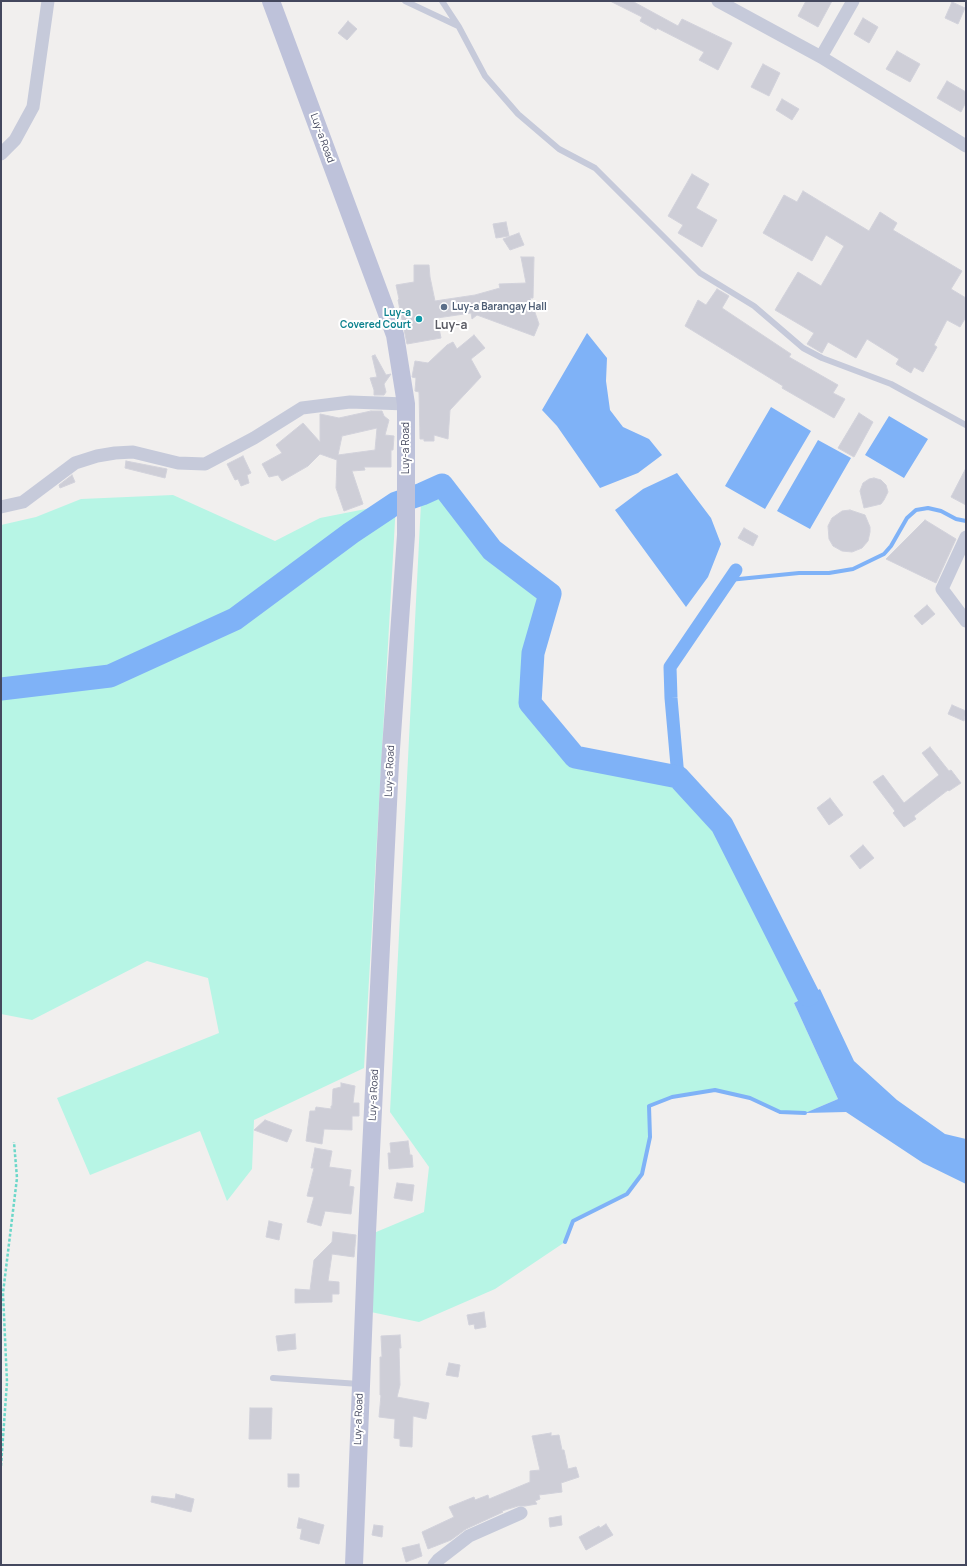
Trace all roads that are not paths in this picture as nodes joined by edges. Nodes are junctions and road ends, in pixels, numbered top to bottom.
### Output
1 (48, 1) edge
2 (271, 1) edge
3 (405, 1) edge
4 (442, 1) edge
5 (718, 1) edge
6 (853, 1) edge
7 (459, 27) junction
8 (821, 57) junction
9 (966, 146) edge
10 (1, 154) edge
11 (406, 404) junction
12 (966, 425) edge
13 (1, 507) edge
14 (966, 537) edge
15 (966, 621) edge
16 (273, 1378) dead end
17 (361, 1384) junction
18 (521, 1513) dead end
19 (354, 1565) edge
20 (434, 1565) edge

1 - 10 street
2 - 11 main road, Luy-a Road
3 - 7 lane
4 - 7 lane
5 - 8 street
6 - 8 street
7 - 12 lane
8 - 9 street
11 - 13 street
11 - 17 main road, Luy-a Road
14 - 15 street
16 - 17 lane
17 - 19 main road, Luy-a Road
18 - 20 street

